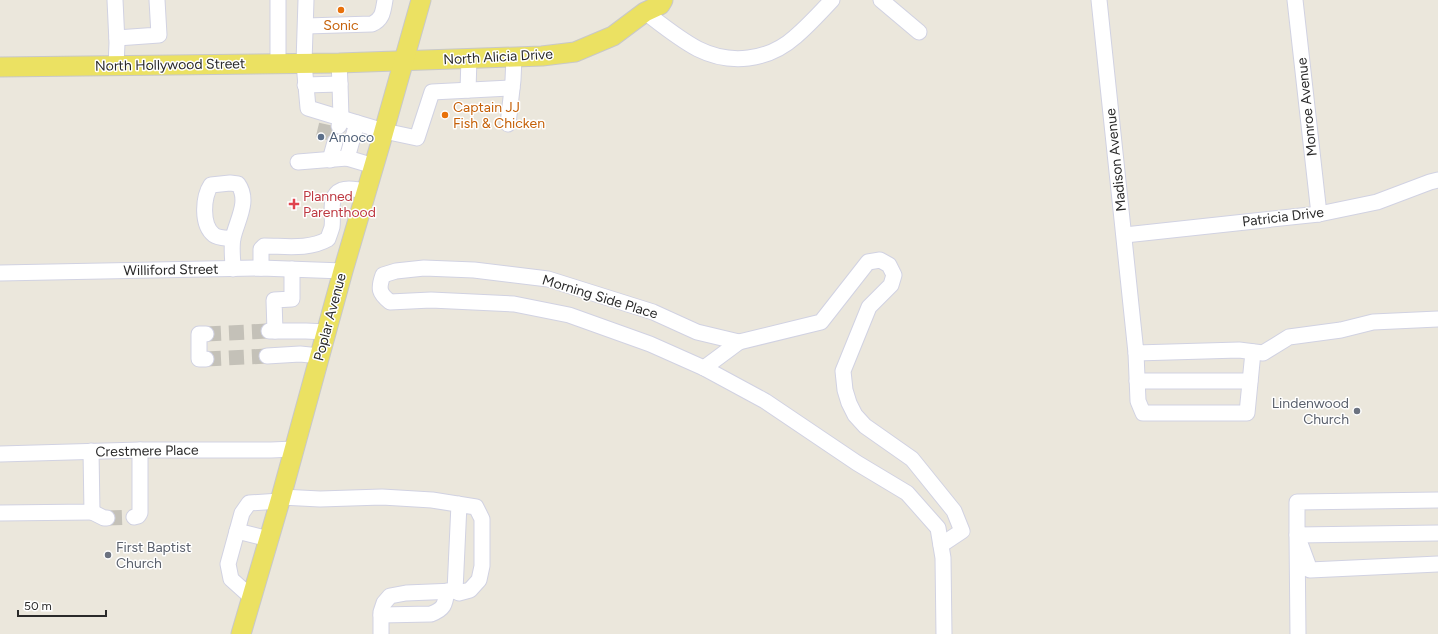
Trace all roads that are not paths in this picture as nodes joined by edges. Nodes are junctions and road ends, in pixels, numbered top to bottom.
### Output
1 (115, 0) edge
2 (157, 0) edge
3 (278, 0) edge
4 (306, 0) edge
5 (385, 0) edge
6 (421, 0) edge
7 (663, 0) edge
8 (832, 0) edge
9 (882, 0) edge
10 (1099, 0) edge
11 (1295, 0) edge
12 (647, 6) edge
13 (306, 26) junction
14 (918, 32) dead end
15 (117, 38) junction
16 (514, 57) junction
17 (469, 58) junction
18 (405, 60) junction
19 (304, 63) junction
20 (339, 63) junction
21 (278, 64) junction
22 (116, 66) junction
23 (0, 67) edge
24 (340, 84) junction
25 (305, 85) junction
26 (512, 88) junction
27 (468, 90) junction
28 (334, 120) junction
29 (357, 123) junction
30 (508, 124) dead end
31 (384, 131) junction
32 (347, 158) junction
33 (298, 162) dead end
34 (374, 166) junction
35 (1438, 180) edge
36 (367, 192) junction
37 (1319, 214) junction
38 (1124, 235) junction
39 (233, 239) dead end
40 (261, 268) junction
41 (233, 269) junction
42 (292, 269) junction
43 (343, 271) junction
44 (0, 273) edge
45 (1438, 319) edge
46 (326, 332) junction
47 (206, 334) dead end
48 (739, 342) junction
49 (1253, 352) junction
50 (1136, 353) junction
51 (267, 356) tunnel mouth
52 (320, 356) junction
53 (206, 359) dead end
54 (704, 368) junction
55 (1137, 381) junction
56 (1250, 381) junction
57 (294, 449) junction
58 (140, 450) junction
59 (91, 451) junction
60 (0, 454) edge
61 (280, 499) junction
62 (1438, 500) edge
63 (459, 504) junction
64 (92, 512) junction
65 (0, 513) edge
66 (134, 516) dead end
67 (107, 518) tunnel mouth
68 (237, 531) junction
69 (1438, 533) edge
70 (1297, 535) junction
71 (268, 539) junction
72 (941, 545) junction
73 (1438, 564) edge
74 (451, 591) junction
75 (249, 605) junction
76 (381, 615) junction
77 (241, 634) edge
78 (252, 634) edge
79 (381, 634) edge
80 (944, 634) edge
81 (1298, 634) edge

1 - 15 street
2 - 15 street
3 - 21 street
4 - 13 street
5 - 13 street
6 - 18 main road, Poplar Avenue
7 - 12 main road, North Alicia Drive
8 - 12 street
9 - 14 street
10 - 38 street, Madison Avenue
11 - 37 street, Monroe Avenue
12 - 16 main road, North Alicia Drive
13 - 19 street
15 - 22 street
16 - 17 main road, North Alicia Drive
16 - 26 street
17 - 18 main road, North Alicia Drive
17 - 27 street
18 - 20 main road, North Alicia Drive
18 - 31 main road, Poplar Avenue
19 - 20 main road, North Hollywood Street
19 - 21 main road, North Hollywood Street
19 - 25 street
20 - 24 street
21 - 22 main road, North Hollywood Street
22 - 23 main road, North Hollywood Street
24 - 25 street
24 - 28 street
25 - 28 street
26 - 27 street
26 - 30 street
27 - 31 street
28 - 29 street
29 - 31 street
29 - 32 street
31 - 34 main road, Poplar Avenue
32 - 33 street
32 - 34 street
34 - 36 main road, Poplar Avenue
35 - 37 street, Patricia Drive
36 - 40 street
36 - 43 main road, Poplar Avenue
37 - 38 street, Patricia Drive
38 - 50 street, Madison Avenue
39 - 41 street
40 - 41 street, Williford Street
40 - 42 street, Williford Street
41 - 44 street, Williford Street
42 - 43 street, Williford Street
42 - 46 street
43 - 46 main road, Poplar Avenue
45 - 49 street
46 - 52 main road, Poplar Avenue
47 - 53 street
48 - 54 street, Morning Side Place
48 - 54 street, Morning Side Place
48 - 72 street, Morning Side Place
49 - 50 street
49 - 56 street
50 - 55 street, Madison Avenue
51 - 52 street
52 - 57 main road, Poplar Avenue
54 - 72 street, Morning Side Place
55 - 56 street
55 - 56 street, Madison Avenue
57 - 58 street, Crestmere Place
57 - 61 main road, Poplar Avenue
58 - 59 street, Crestmere Place
58 - 66 street
59 - 60 street, Crestmere Place
59 - 64 street
61 - 63 street
61 - 68 street
61 - 71 main road, Poplar Avenue
62 - 70 street
63 - 74 street
63 - 74 street
64 - 65 street
64 - 67 street
68 - 71 street
68 - 75 street
69 - 70 street
70 - 73 street
70 - 81 street
71 - 75 main road, Poplar Avenue
72 - 80 street, Morning Side Place
74 - 76 street
74 - 76 street
75 - 77 main road, Poplar Avenue
75 - 78 main road
76 - 79 street

